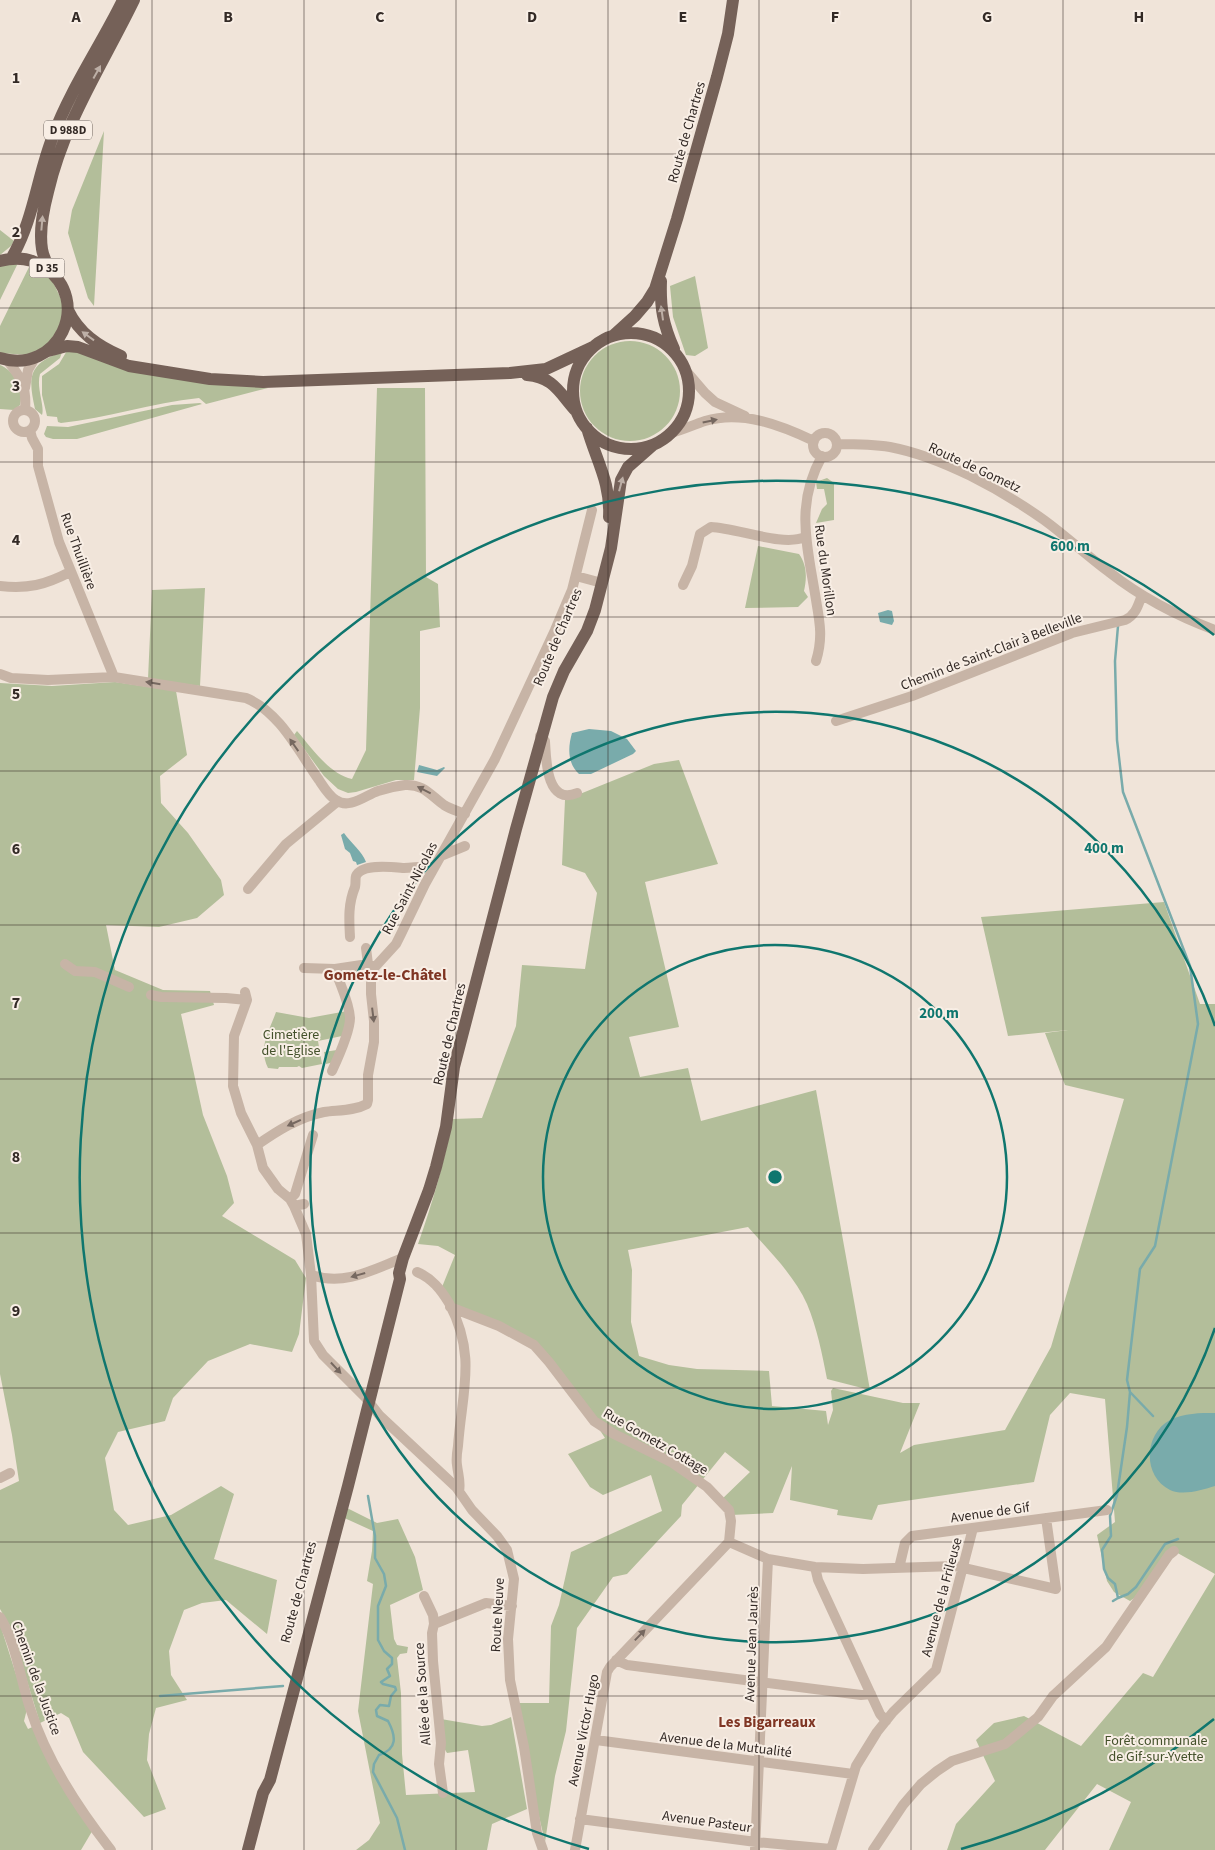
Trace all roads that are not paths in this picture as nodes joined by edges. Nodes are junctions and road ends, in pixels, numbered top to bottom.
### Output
1 (123, 0) edge
2 (134, 0) edge
3 (733, 0) edge
4 (6, 260) edge
5 (50, 271) junction
6 (661, 271) junction
7 (68, 310) junction
8 (614, 335) junction
9 (593, 347) junction
10 (48, 351) junction
11 (675, 352) junction
12 (35, 358) junction
13 (3, 359) edge
14 (146, 369) junction
15 (687, 372) junction
16 (510, 373) junction
17 (25, 389) junction
18 (25, 410) junction
19 (578, 414) junction
20 (750, 418) junction
21 (587, 428) junction
22 (30, 430) junction
23 (672, 433) junction
24 (814, 440) junction
25 (836, 444) junction
26 (653, 445) junction
27 (822, 456) junction
28 (592, 510) dead end
29 (805, 537) junction
30 (70, 572) junction
31 (576, 576) junction
32 (599, 582) junction
33 (683, 585) dead end
34 (0, 586) edge
35 (1142, 595) junction
36 (1215, 630) edge
37 (816, 661) dead end
38 (0, 674) edge
39 (114, 677) junction
40 (836, 721) dead end
41 (541, 736) junction
42 (577, 793) dead end
43 (337, 802) junction
44 (465, 814) junction
45 (465, 846) dead end
46 (443, 855) junction
47 (434, 868) junction
48 (248, 889) dead end
49 (350, 937) dead end
50 (366, 948) dead end
51 (65, 964) dead end
52 (372, 965) junction
53 (304, 968) dead end
54 (335, 969) junction
55 (129, 987) dead end
56 (150, 995) dead end
57 (332, 1071) dead end
58 (313, 1135) dead end
59 (256, 1145) junction
60 (296, 1203) junction
61 (403, 1258) junction
62 (417, 1272) dead end
63 (311, 1275) junction
64 (450, 1307) junction
65 (367, 1400) junction
66 (10, 1473) dead end
67 (0, 1478) edge
68 (459, 1491) junction
69 (1107, 1510) dead end
70 (1046, 1518) junction
71 (973, 1528) junction
72 (729, 1542) junction
73 (1174, 1551) dead end
74 (768, 1559) junction
75 (815, 1567) junction
76 (899, 1568) junction
77 (963, 1568) junction
78 (424, 1596) dead end
79 (512, 1606) junction
80 (0, 1617) edge
81 (434, 1624) junction
82 (616, 1660) junction
83 (763, 1683) junction
84 (871, 1694) junction
85 (886, 1721) junction
86 (596, 1740) junction
87 (760, 1762) junction
88 (853, 1774) junction
89 (444, 1793) dead end
90 (580, 1818) junction
91 (756, 1846) edge
92 (111, 1850) edge
93 (248, 1850) edge
94 (543, 1850) edge
95 (575, 1850) edge
96 (831, 1850) edge
97 (874, 1850) edge

1 - 4 main road, D 988D
5 -> 2 main road, D 988D
3 - 6 main road, Route de Chartres
4 - 5 main road, D 35
5 - 7 main road, D 35
6 - 8 main road, Route de Chartres
11 -> 6 main road, Route de Chartres
7 - 10 main road
14 -> 7 main road, D 35
8 - 9 main road
8 - 11 main road
9 - 16 main road, D 35
9 - 19 main road
10 - 12 main road
10 - 14 main road, D 35
11 - 15 main road
12 - 13 main road
12 - 17 street
13 - 17 street
14 - 16 main road, D 35
15 - 20 street
15 - 23 main road
16 - 19 main road, D 35
17 - 18 street
18 - 22 street
18 - 22 street
19 - 21 main road
23 -> 20 street
20 - 24 street
21 - 26 main road
21 - 32 main road, Route de Chartres
22 - 30 street, Rue Thuillière
23 - 26 main road
24 - 25 street
24 - 27 street
25 - 27 street
25 - 35 street, Route de Gometz
32 -> 26 main road, Route de Chartres
27 - 29 street, Rue du Morillon
28 - 31 street, Rue Saint-Nicolas
29 - 33 street
29 - 37 street, Rue du Morillon
30 - 34 street
30 - 39 street, Rue Thuillière
31 - 32 street
31 - 44 street, Rue Saint-Nicolas
32 - 41 main road, Route de Chartres
35 - 36 street, Route de Gometz
35 - 40 street, Chemin de Saint-Clair à Belleville
38 - 39 street
43 -> 39 street
41 - 42 street
41 - 61 main road, Route de Chartres
44 -> 43 street
43 - 48 street
44 - 46 street, Rue Saint-Nicolas
45 - 46 street
46 - 47 street, Rue Saint-Nicolas
47 - 49 street
47 - 52 street, Rue Saint-Nicolas
50 - 52 street
51 - 55 street
52 - 54 street
52 -> 59 street
53 - 54 street
54 - 57 street
56 - 59 street
58 - 60 street
59 - 60 street
60 - 63 street
61 -> 63 street
61 - 65 main road, Route de Chartres
62 - 64 street
63 -> 65 street
64 - 68 street
64 - 72 street, Rue Gometz Cottage
65 - 68 street, Route Neuve
65 - 93 main road, Route de Chartres
66 - 67 street
68 - 79 street, Route Neuve
69 - 70 street, Avenue de Gif
70 - 71 street, Avenue de Gif
70 - 77 street
71 - 76 street, Avenue de Gif
71 - 77 street, Avenue de la Frileuse
72 - 74 street
82 -> 72 street, Avenue Victor Hugo
73 - 97 street
74 - 75 street
74 - 83 street, Avenue Jean Jaurès
75 - 76 street
75 - 84 street
76 - 77 street
77 - 85 street, Avenue de la Frileuse
78 - 81 street, Allée de la Source
79 - 81 street
79 - 94 street, Route Neuve
80 - 92 street, Chemin de la Justice
81 - 89 street, Allée de la Source
82 - 83 street
82 - 86 street, Avenue Victor Hugo
83 - 84 street
83 - 87 street, Avenue Jean Jaurès
84 - 85 street
85 - 88 street, Avenue de la Frileuse
86 - 87 street, Avenue de la Mutualité
86 - 90 street, Avenue Victor Hugo
87 - 88 street, Avenue de la Mutualité
87 - 91 street, Avenue Jean Jaurès
88 - 96 street, Avenue de la Frileuse
90 - 91 street, Avenue Pasteur
90 - 95 street, Avenue Victor Hugo
91 - 96 street, Avenue Pasteur

